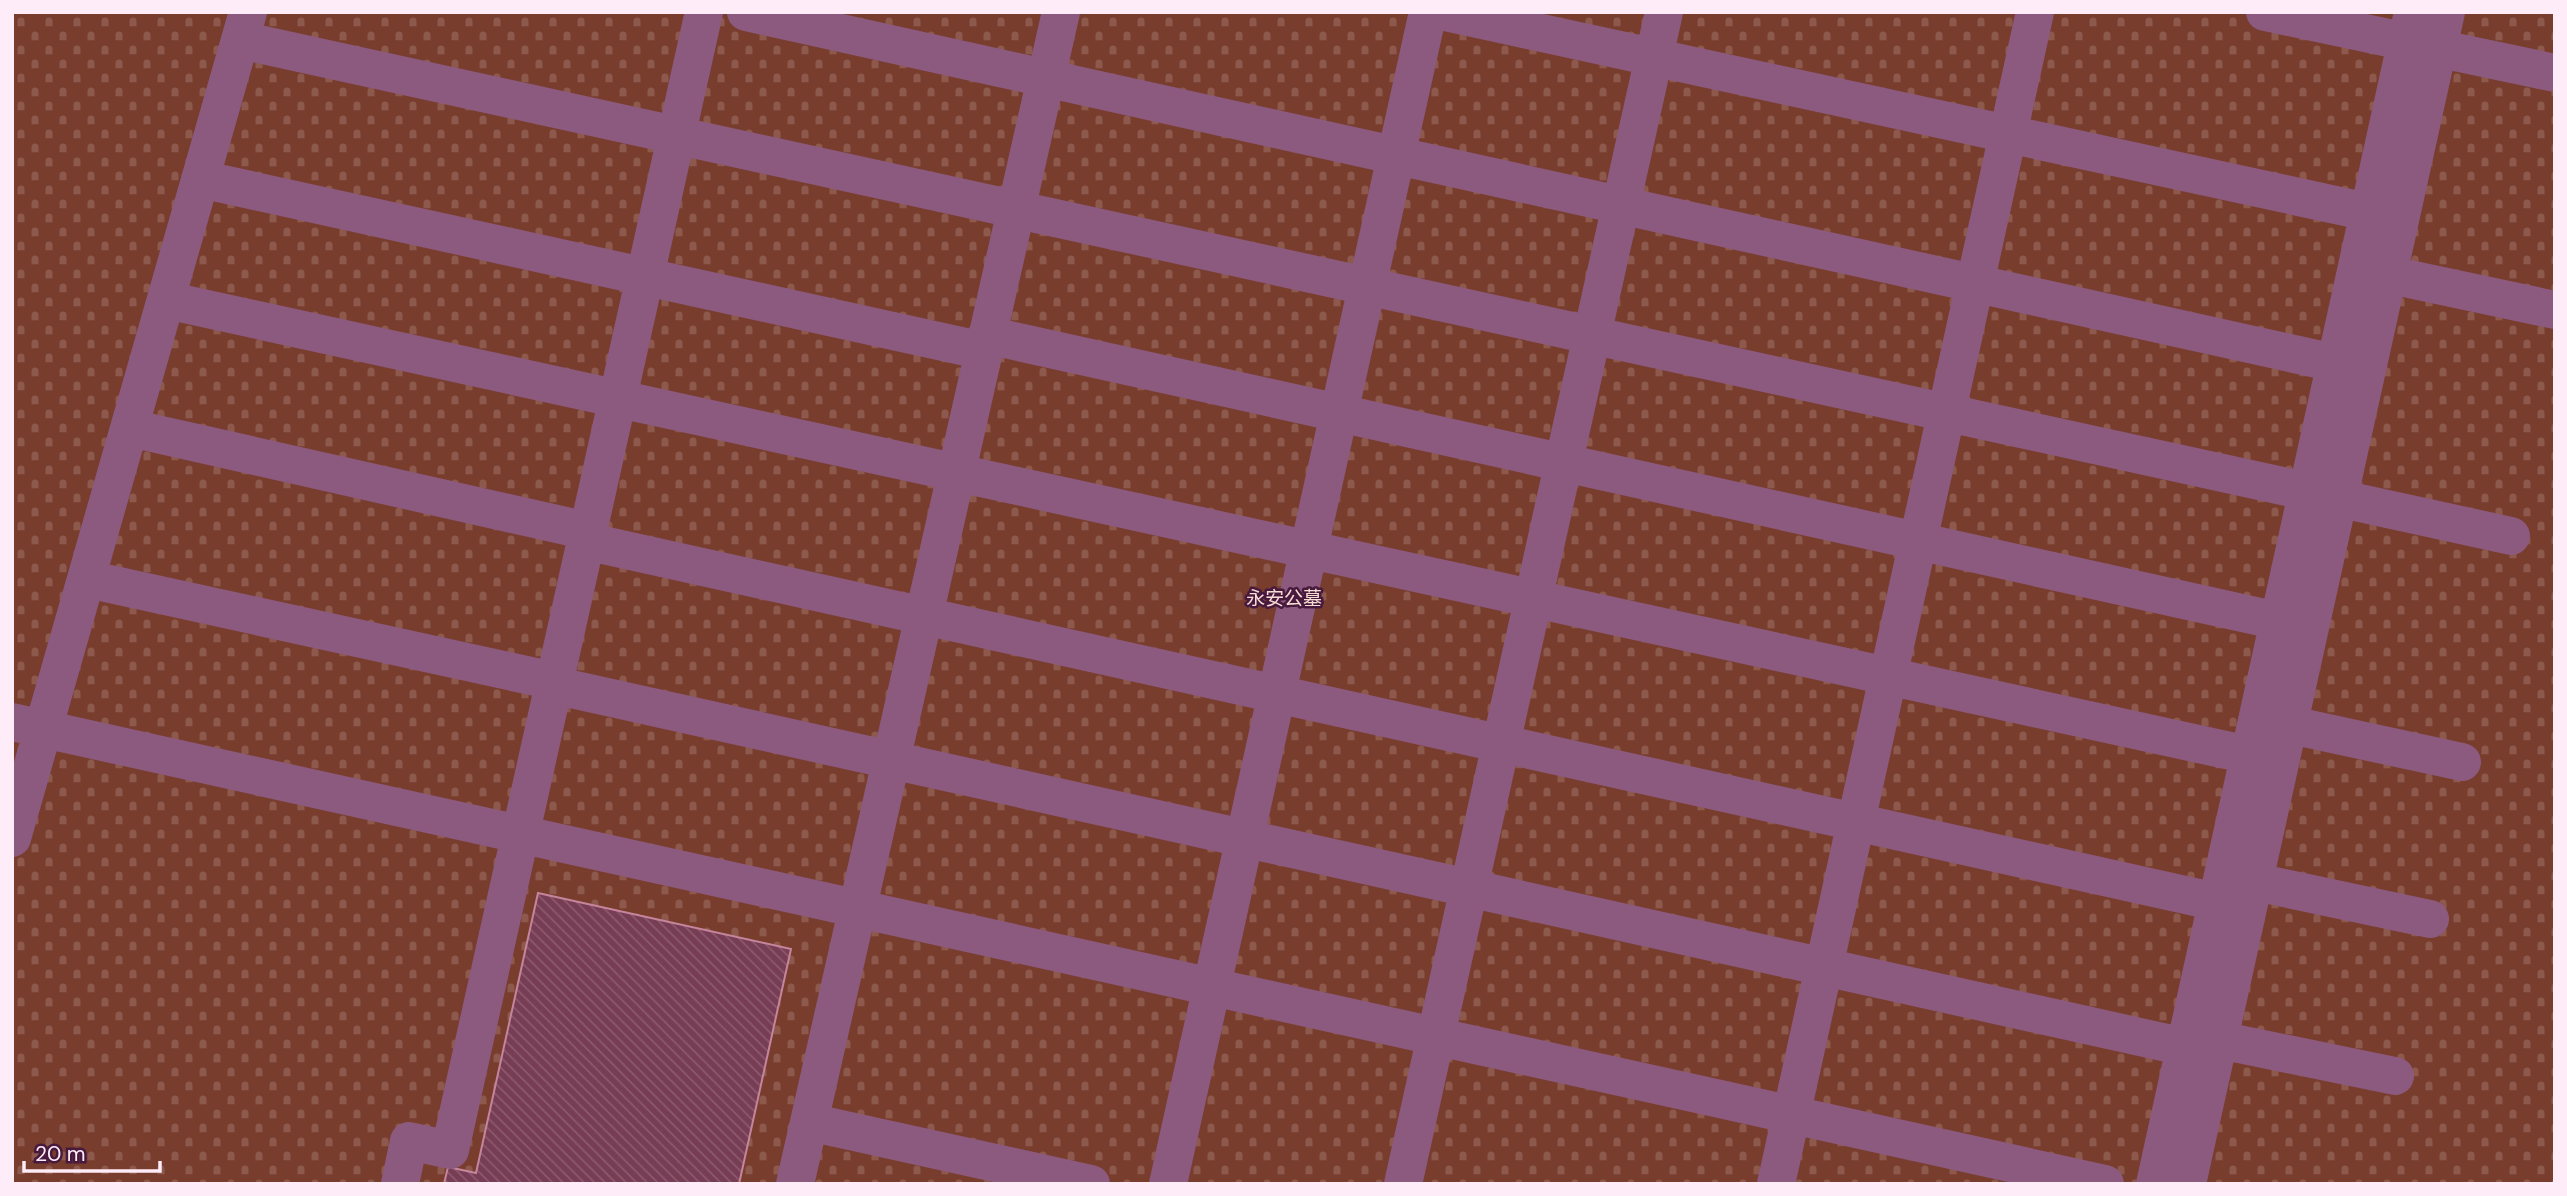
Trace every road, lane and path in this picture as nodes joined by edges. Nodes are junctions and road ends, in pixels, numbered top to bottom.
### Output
1 (704, 12) edge
2 (746, 12) edge
3 (1061, 12) edge
4 (1429, 12) edge
5 (1445, 12) edge
6 (1664, 12) edge
7 (2035, 12) edge
8 (2265, 12) edge
9 (244, 26) edge
10 (2426, 29) edge
11 (1654, 58) junction
12 (2555, 73) edge
13 (1045, 78) junction
14 (677, 135) junction
15 (2007, 136) junction
16 (1397, 156) junction
17 (200, 179) junction
18 (1621, 206) junction
19 (1016, 209) junction
20 (2368, 212) junction
21 (2372, 271) junction
22 (644, 276) junction
23 (1975, 284) junction
24 (1368, 286) junction
25 (166, 300) junction
26 (2555, 310) edge
27 (1593, 336) junction
28 (986, 343) junction
29 (2335, 363) junction
30 (618, 398) junction
31 (1947, 413) junction
32 (1339, 414) junction
33 (130, 428) junction
34 (1564, 463) junction
35 (957, 472) junction
36 (2323, 496) junction
37 (587, 536) junction
38 (2511, 536) dead end
39 (1918, 541) junction
40 (1309, 549) junction
41 (85, 585) junction
42 (1534, 598) junction
43 (924, 615) junction
44 (2295, 624) junction
45 (1888, 677) junction
46 (553, 686) junction
47 (1277, 694) junction
48 (2273, 721) junction
49 (31, 733) edge
50 (1502, 744) junction
51 (2249, 755) junction
52 (891, 760) junction
53 (2462, 762) dead end
54 (1857, 822) junction
55 (12, 838) edge
56 (1245, 839) junction
57 (517, 845) junction
58 (2231, 886) junction
59 (1470, 888) junction
60 (2430, 919) dead end
61 (855, 920) junction
62 (1824, 967) junction
63 (1209, 998) junction
64 (2197, 1040) junction
65 (1434, 1048) junction
66 (2395, 1076) dead end
67 (809, 1122) junction
68 (1789, 1127) junction
69 (400, 1184) edge
70 (795, 1184) edge
71 (1091, 1184) edge
72 (1168, 1184) edge
73 (1404, 1184) edge
74 (1776, 1184) edge
75 (1993, 1184) edge
76 (2105, 1184) edge
77 (2155, 1184) edge
78 (2187, 1184) edge

1 - 14 lane
2 - 13 lane
3 - 13 lane
4 - 16 lane
5 - 11 lane
6 - 11 lane
7 - 15 lane
8 - 10 lane
9 - 14 lane
9 - 17 lane
10 - 12 lane
10 - 20 lane
10 - 21 lane
11 - 15 lane
11 - 18 lane
13 - 16 lane
13 - 19 lane
14 - 19 lane
14 - 22 lane
15 - 20 lane
15 - 23 lane
16 - 18 lane
16 - 24 lane
17 - 22 lane
17 - 25 lane
18 - 23 lane
18 - 27 lane
19 - 24 lane
19 - 28 lane
20 - 21 lane
21 - 26 lane
21 - 29 lane
21 - 36 lane
22 - 28 lane
22 - 30 lane
23 - 29 lane
23 - 31 lane
24 - 27 lane
24 - 32 lane
25 - 30 lane
25 - 33 lane
27 - 31 lane
27 - 34 lane
28 - 32 lane
28 - 35 lane
29 - 36 lane
30 - 35 lane
30 - 37 lane
31 - 36 lane
31 - 39 lane
32 - 34 lane
32 - 40 lane
33 - 37 lane
33 - 41 lane
34 - 39 lane
34 - 42 lane
35 - 40 lane
35 - 43 lane
36 - 38 lane
36 - 44 lane
37 - 43 lane
37 - 46 lane
39 - 44 lane
39 - 45 lane
40 - 42 lane
40 - 47 lane
41 - 46 lane
41 - 49 lane
42 - 45 lane
42 - 50 lane
43 - 47 lane
43 - 52 lane
44 - 48 lane
45 - 51 lane
45 - 54 lane
46 - 52 lane
46 - 57 lane
47 - 50 lane
47 - 56 lane
48 - 51 lane
48 - 53 lane
48 - 58 lane
49 - 55 lane
49 - 57 lane
50 - 54 lane
50 - 59 lane
51 - 58 lane
52 - 56 lane
52 - 61 lane
54 - 58 lane
54 - 62 lane
56 - 59 lane
56 - 63 lane
57 - 61 lane
57 - 69 lane
58 - 60 lane
58 - 64 lane
59 - 62 lane
59 - 65 lane
61 - 63 lane
61 - 67 lane
62 - 64 lane
62 - 68 lane
63 - 65 lane
63 - 72 lane
64 - 66 lane
64 - 77 lane
64 - 78 lane
65 - 68 lane
65 - 73 lane
67 - 70 lane
67 - 71 lane
68 - 74 lane
68 - 75 lane
68 - 76 lane

